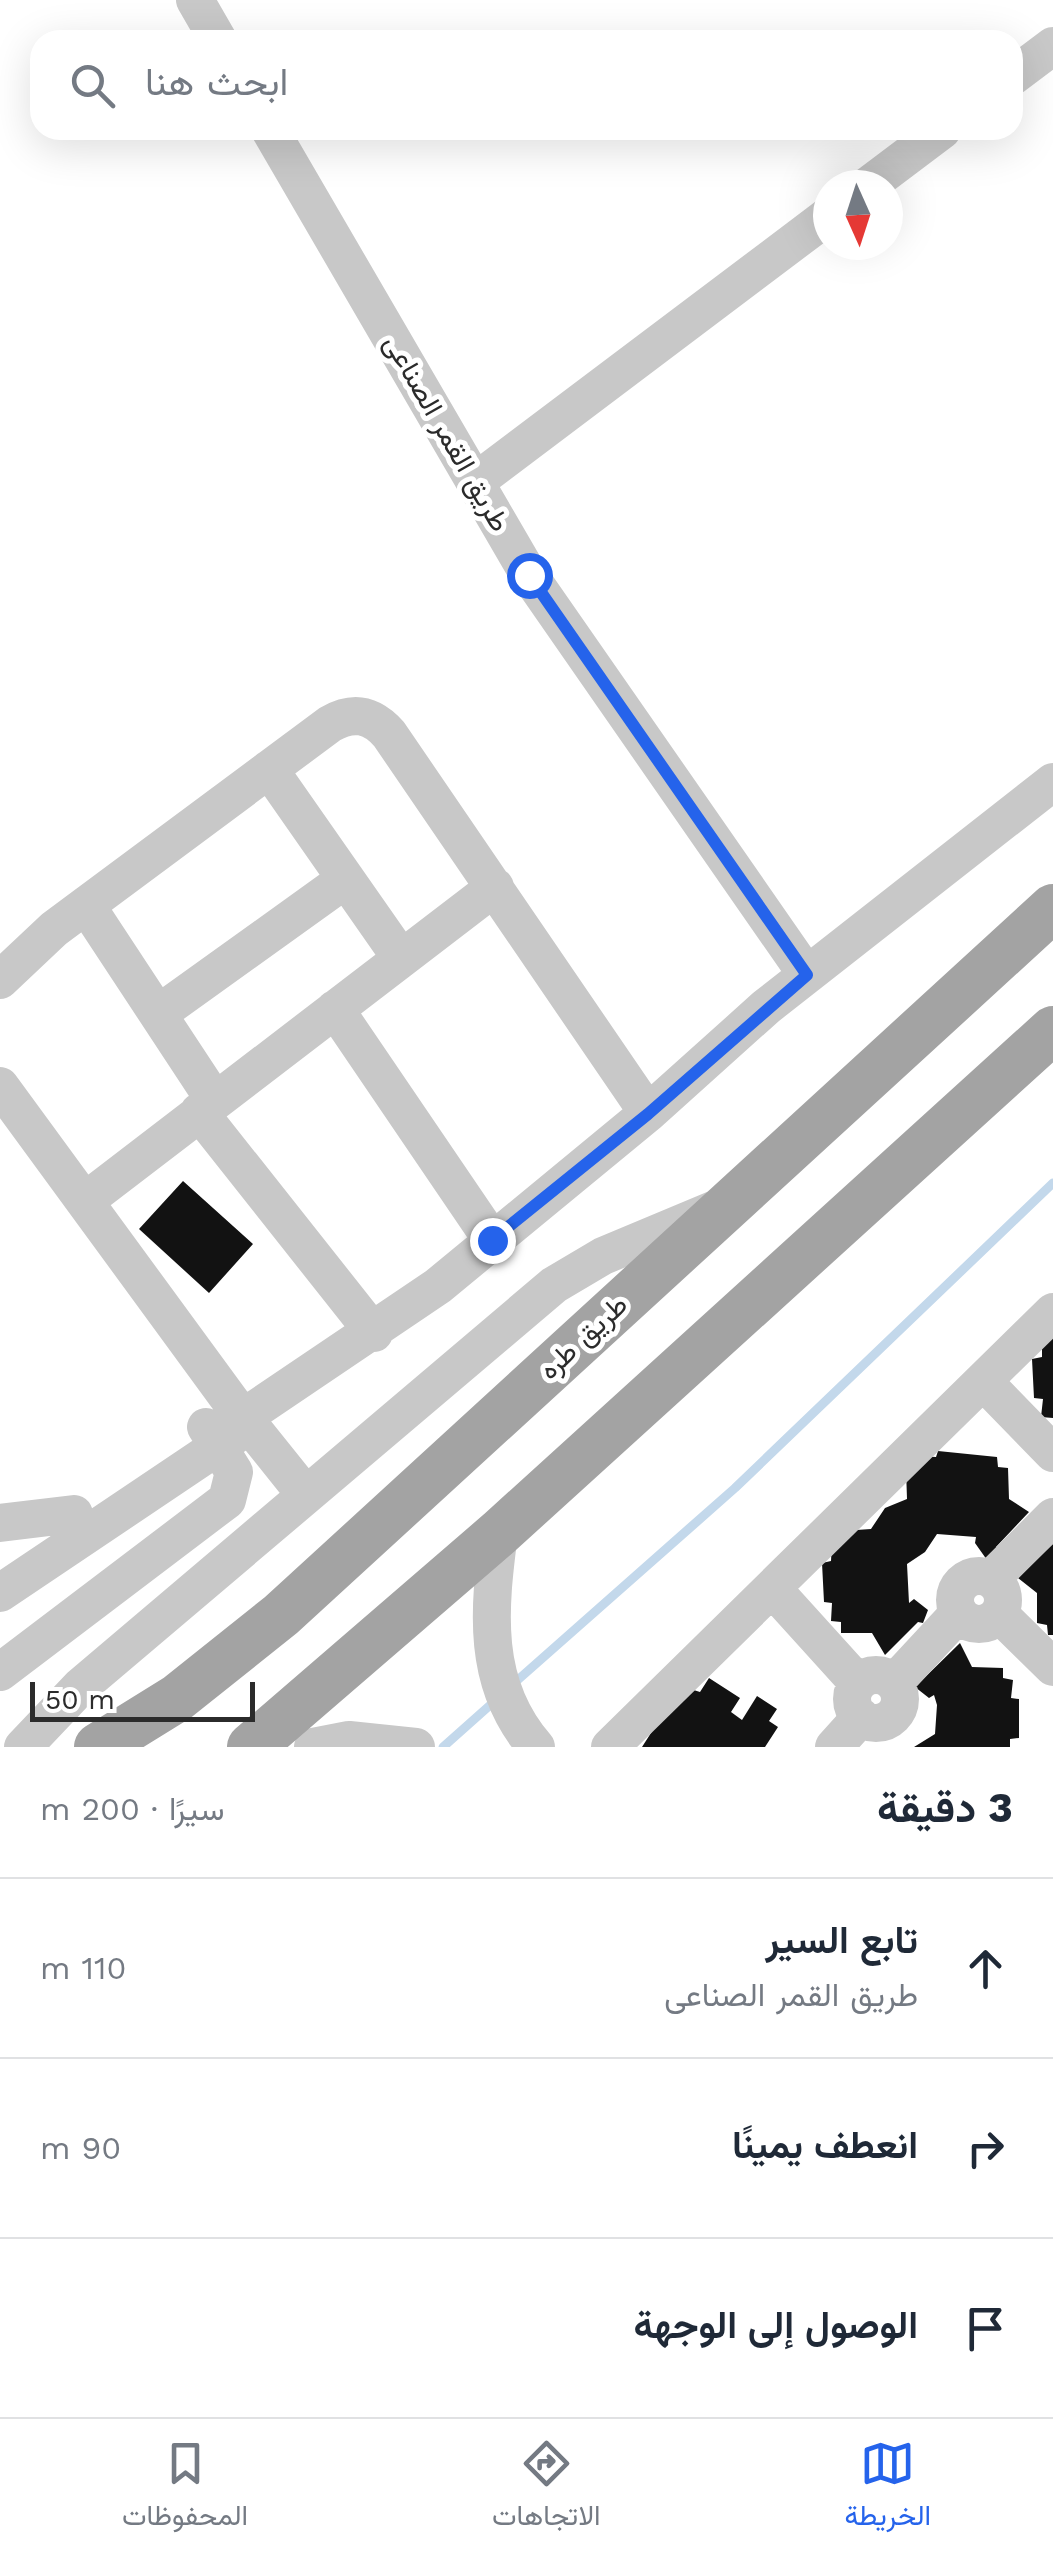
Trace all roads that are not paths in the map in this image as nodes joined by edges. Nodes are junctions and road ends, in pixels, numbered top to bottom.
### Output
1 (194, 0) edge
2 (212, 30) edge
3 (1053, 46) edge
4 (1023, 68) edge
5 (276, 140) edge
6 (929, 140) edge
7 (889, 170) edge
8 (813, 227) edge
9 (475, 482) junction
10 (269, 770) junction
11 (1053, 782) edge
12 (346, 879) junction
13 (495, 887) junction
14 (86, 905) junction
15 (1053, 908) edge
16 (401, 958) junction
17 (807, 975) junction
18 (0, 980) edge
19 (335, 1009) junction
20 (158, 1014) junction
21 (1053, 1030) edge
22 (0, 1086) edge
23 (207, 1107) junction
24 (648, 1114) junction
25 (85, 1201) junction
26 (725, 1206) junction
27 (492, 1240) junction
28 (1053, 1312) edge
29 (374, 1333) junction
30 (982, 1381) junction
31 (231, 1424) junction
32 (1053, 1453) edge
33 (305, 1494) junction
34 (74, 1514) junction
35 (1053, 1517) edge
36 (0, 1523) edge
37 (499, 1533) junction
38 (0, 1568) edge
39 (772, 1588) junction
40 (0, 1593) edge
41 (995, 1597) junction
42 (1053, 1667) edge
43 (0, 1672) edge
44 (871, 1694) junction
45 (23, 1747) edge
46 (98, 1747) edge
47 (251, 1747) edge
48 (313, 1747) edge
49 (416, 1747) edge
50 (536, 1747) edge
51 (610, 1747) edge
52 (834, 1747) edge

1 - 2 street
3 - 4 street
5 - 9 street, طريق القمر الصناعى
6 - 7 street
8 - 9 street
9 - 17 street, طريق القمر الصناعى
10 - 12 street
10 - 13 street
10 - 14 street
11 - 17 street
12 - 16 street
12 - 20 street
13 - 16 street
13 - 24 street
14 - 18 street
14 - 20 street
15 - 26 main road, طريق طره
16 - 19 street
17 - 24 street
19 - 23 street
19 - 27 street
20 - 23 street
21 - 37 main road
22 - 25 street
23 - 25 street
23 - 29 street
24 - 27 street
25 - 31 street
26 - 33 street
26 - 46 main road, طريق طره
27 - 29 street
28 - 30 street
29 - 31 street
30 - 32 street
30 - 39 street
31 - 33 street
31 - 34 street
31 - 40 street
31 - 43 street
33 - 45 street
34 - 36 street
34 - 38 street
35 - 41 street
37 - 47 main road
37 - 50 street
39 - 44 street
39 - 51 street
41 - 42 street
41 - 44 street
44 - 52 street
48 - 49 street

